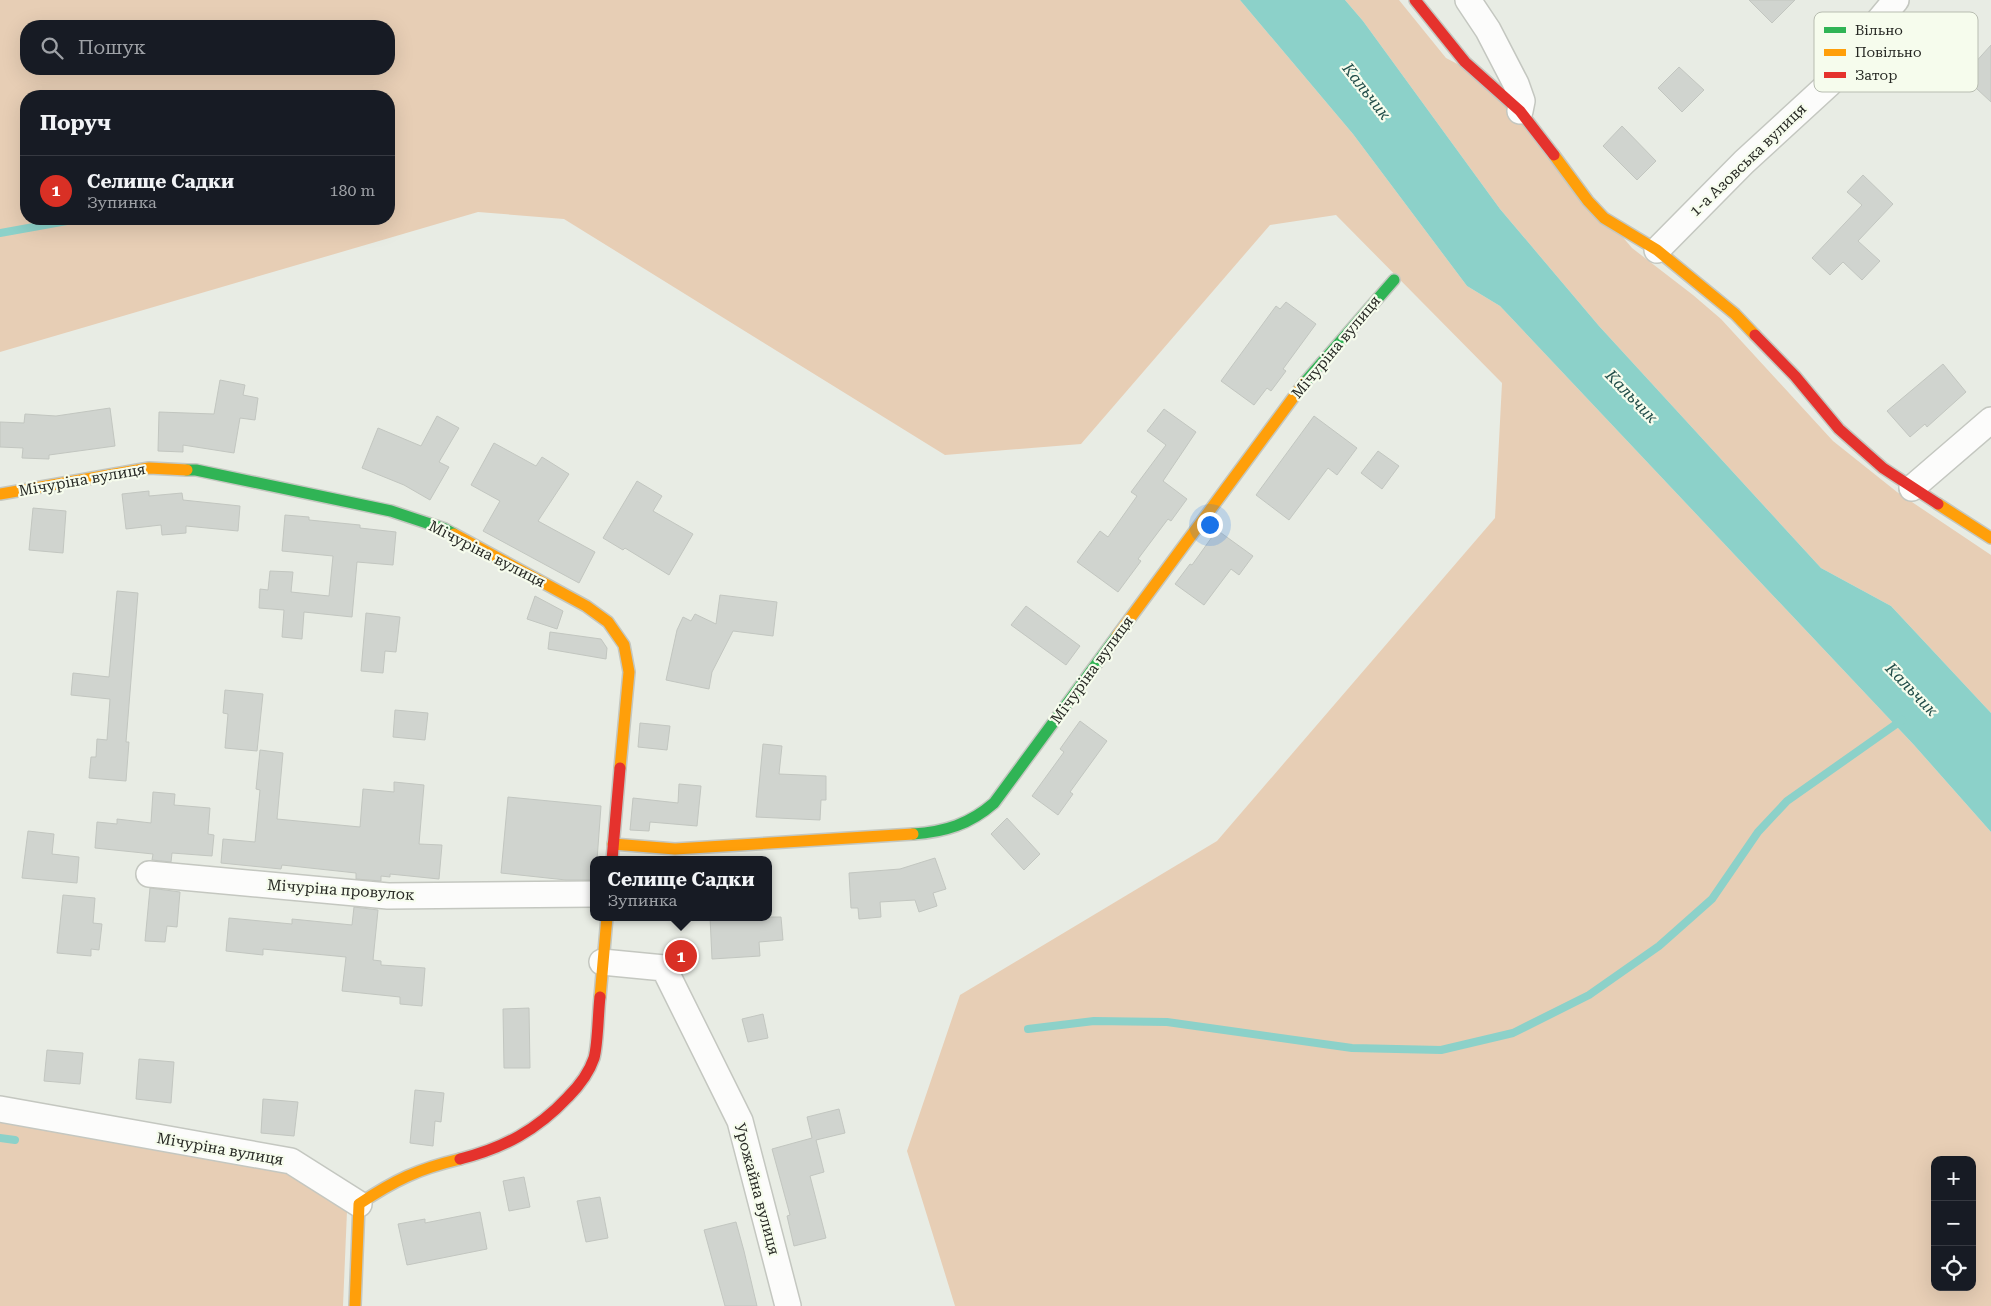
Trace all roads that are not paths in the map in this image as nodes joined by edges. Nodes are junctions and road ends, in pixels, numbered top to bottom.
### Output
1 (1414, 0) edge
2 (1468, 0) edge
3 (1896, 0) edge
4 (1886, 12) edge
5 (1820, 92) edge
6 (1520, 111) junction
7 (1657, 250) junction
8 (1394, 280) dead end
9 (1991, 420) edge
10 (1912, 488) junction
11 (0, 494) edge
12 (1991, 538) edge
13 (613, 844) junction
14 (612, 856) edge
15 (148, 874) dead end
16 (590, 894) edge
17 (607, 921) edge
18 (602, 962) junction
19 (0, 1109) edge
20 (359, 1204) junction
21 (355, 1306) edge
22 (788, 1306) edge

1 - 6 street
2 - 6 street
3 - 4 street, 1-а Азовська вулиця
5 - 7 street, 1-а Азовська вулиця
6 - 7 street
7 - 10 street
8 - 13 street, Мічуріна вулиця
9 - 10 street
10 - 12 street
11 - 13 street, Мічуріна вулиця
13 - 14 street, Мічуріна вулиця
15 - 16 street, Мічуріна провулок
17 - 18 street
18 - 20 street
18 - 22 street, Урожайна вулиця
19 - 20 street, Мічуріна вулиця
20 - 21 street

